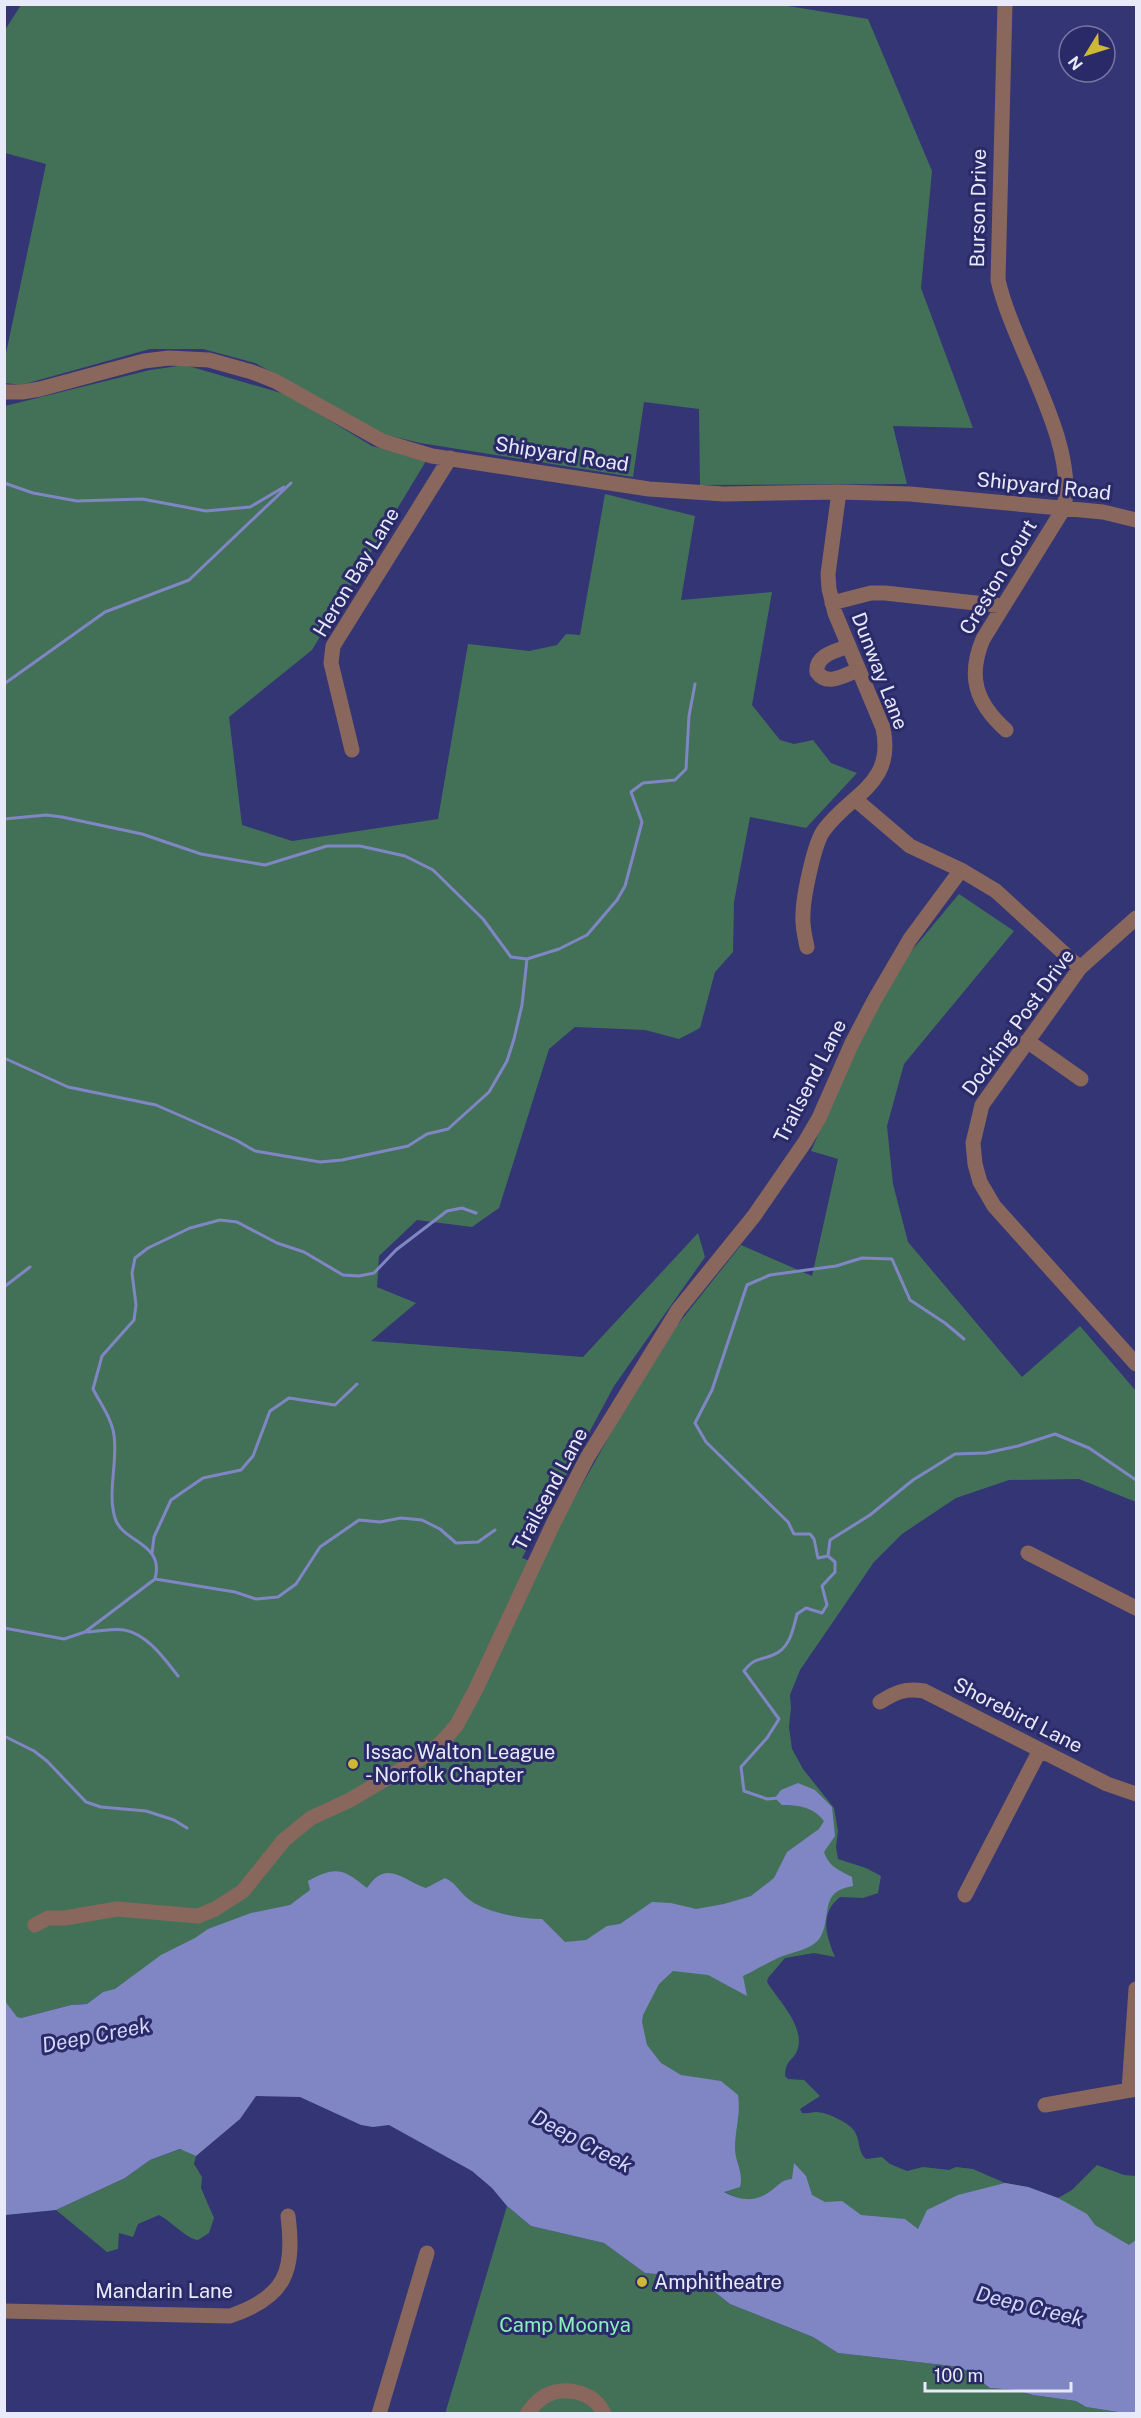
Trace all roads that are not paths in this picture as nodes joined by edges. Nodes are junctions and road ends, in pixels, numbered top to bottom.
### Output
1 (1005, 4) edge
2 (4, 392) edge
3 (450, 458) junction
4 (839, 492) junction
5 (1064, 508) junction
6 (1137, 520) edge
7 (832, 603) junction
8 (1003, 606) junction
9 (849, 646) junction
10 (858, 670) junction
11 (1006, 730) dead end
12 (352, 750) dead end
13 (856, 800) junction
14 (961, 870) junction
15 (1137, 918) edge
16 (807, 947) dead end
17 (1080, 968) junction
18 (1027, 1041) junction
19 (1081, 1079) dead end
20 (1137, 1364) edge
21 (1028, 1553) dead end
22 (1137, 1608) edge
23 (879, 1702) dead end
24 (1040, 1750) junction
25 (1137, 1794) edge
26 (965, 1895) dead end
27 (35, 1925) dead end
28 (1137, 1989) edge
29 (1133, 2090) edge
30 (1045, 2105) dead end
31 (288, 2216) dead end
32 (427, 2253) dead end
33 (4, 2311) edge
34 (379, 2414) edge
35 (527, 2414) edge
36 (604, 2414) edge

1 - 5 street, Burson Drive
2 - 3 street, Shipyard Road
3 - 4 street, Shipyard Road
3 - 12 street, Heron Bay Lane
4 - 5 street, Shipyard Road
4 - 7 street, Dunway Lane
5 - 6 street, Shipyard Road
5 - 8 street, Creston Court
7 - 8 street
7 - 9 street, Dunway Lane
8 - 11 street, Creston Court
9 - 10 street, Dunway Lane
9 - 10 street
10 - 13 street, Dunway Lane
13 - 14 street
13 - 16 street, Dunway Lane
14 - 17 street
14 - 27 street, Trailsend Lane
15 - 17 street, Docking Post Drive
17 - 18 street, Docking Post Drive
18 - 19 street
18 - 20 street, Docking Post Drive
21 - 22 street
23 - 24 street, Shorebird Lane
24 - 25 street, Shorebird Lane
24 - 26 street
28 - 29 street
29 - 30 street
31 - 33 street, Mandarin Lane
32 - 34 street
35 - 36 street

